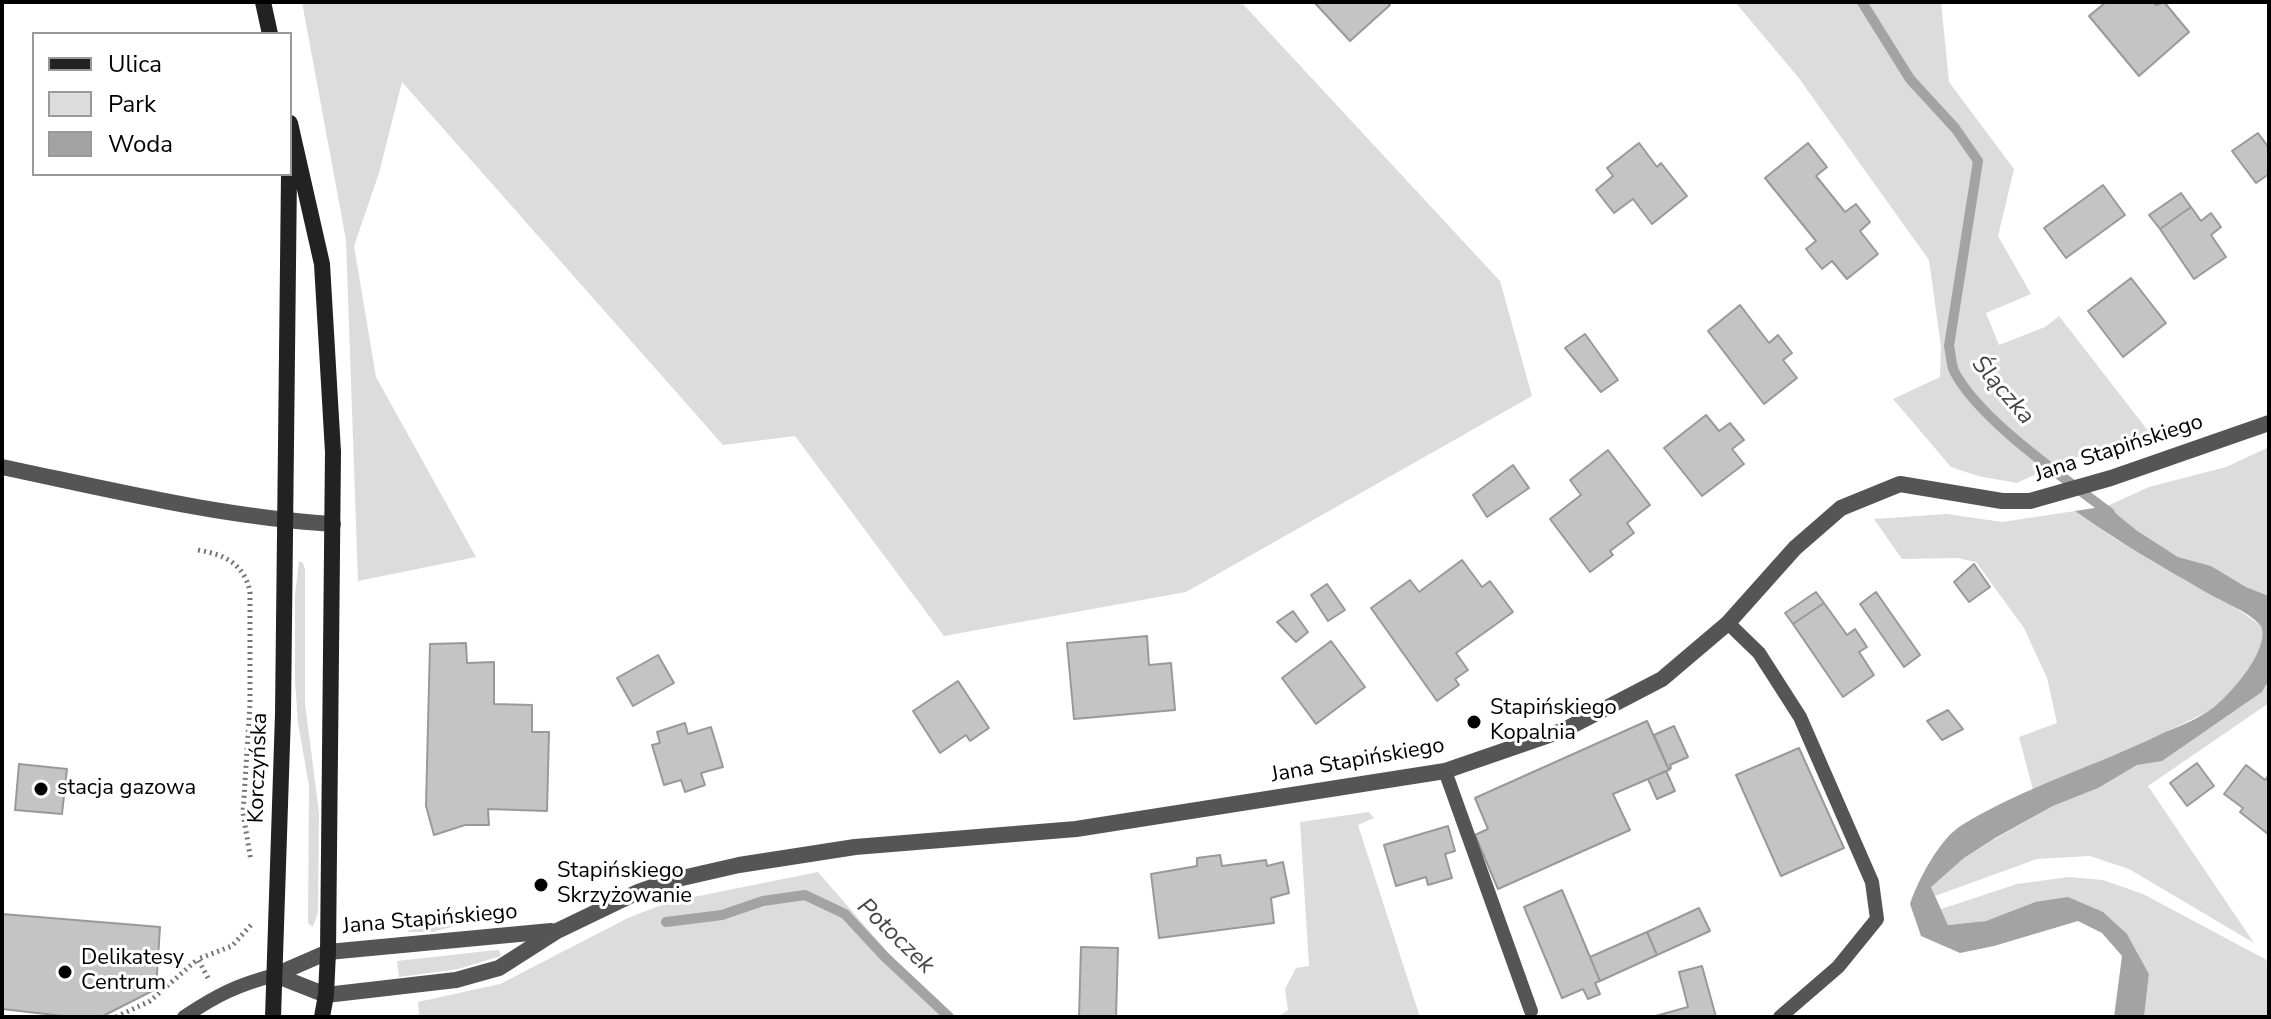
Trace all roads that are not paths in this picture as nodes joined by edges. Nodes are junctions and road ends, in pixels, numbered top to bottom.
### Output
1 (263, 2) edge
2 (270, 32) edge
3 (292, 132) edge
4 (289, 176) edge
5 (2269, 423) edge
6 (2, 467) edge
7 (286, 521) junction
8 (333, 524) junction
9 (1728, 623) junction
10 (1445, 771) junction
11 (557, 931) junction
12 (328, 952) junction
13 (275, 975) junction
14 (326, 995) junction
15 (1531, 1011) dead end
16 (184, 1017) edge
17 (273, 1017) edge
18 (322, 1017) edge
19 (1780, 1017) edge

1 - 2 main road
3 - 8 main road
4 - 7 main road, Korczyńska
5 - 9 street, Jana Stapińskiego
6 - 7 street
7 - 8 street
7 - 13 main road, Korczyńska
8 - 12 main road
9 - 10 street, Jana Stapińskiego
9 - 19 lane
10 - 11 street, Jana Stapińskiego
10 - 15 lane
11 - 12 street, Jana Stapińskiego
11 - 14 street, Jana Stapińskiego
12 - 13 street, Jana Stapińskiego
12 - 14 main road
13 - 14 street, Jana Stapińskiego
13 - 16 lane
13 - 17 main road, Korczyńska
14 - 18 main road

